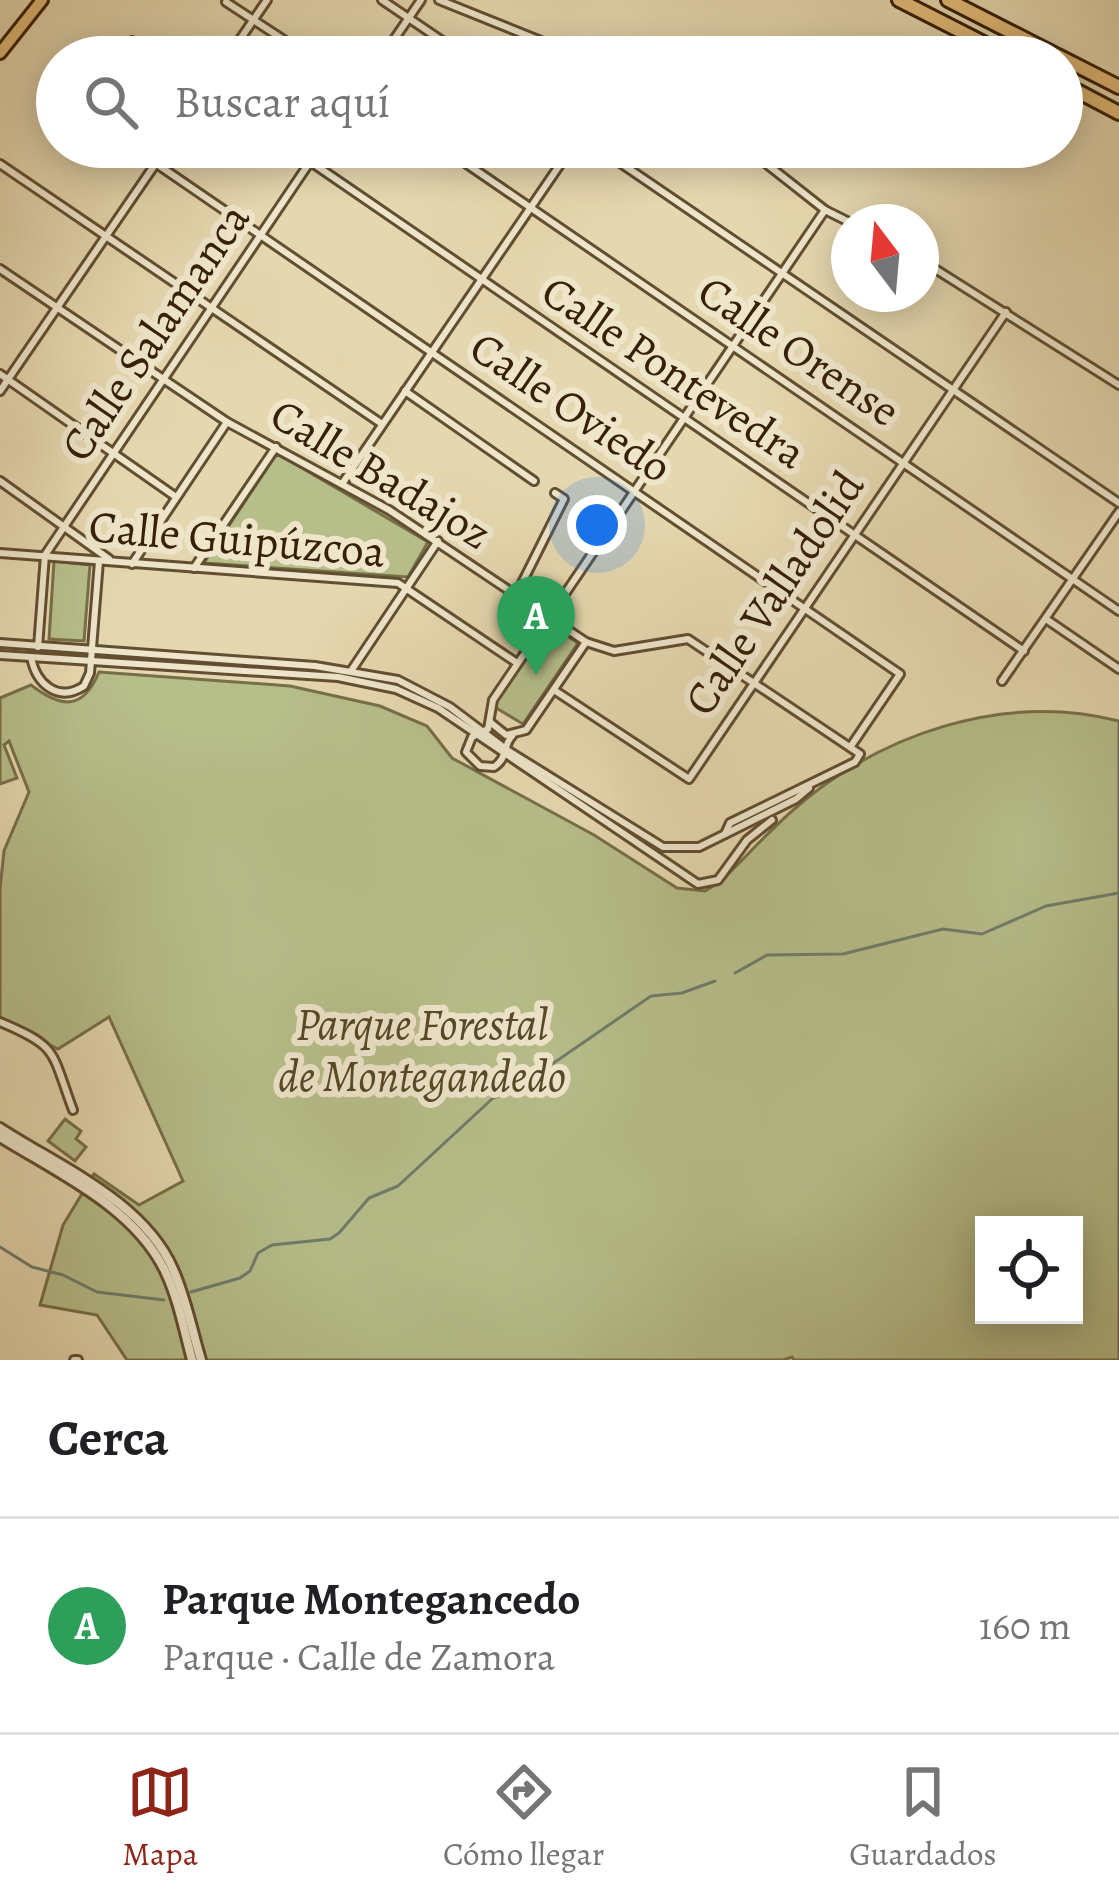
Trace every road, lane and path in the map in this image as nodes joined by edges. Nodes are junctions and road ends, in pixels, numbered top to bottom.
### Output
1 (41, 0) edge
2 (267, 0) edge
3 (382, 0) edge
4 (421, 0) edge
5 (439, 0) edge
6 (899, 0) edge
7 (948, 0) edge
8 (226, 2) edge
9 (409, 18) junction
10 (254, 19) junction
11 (242, 36) edge
12 (279, 36) edge
13 (397, 36) edge
14 (435, 36) edge
15 (529, 36) edge
16 (970, 36) edge
17 (1019, 36) edge
18 (0, 53) edge
19 (1083, 68) edge
20 (1119, 87) edge
21 (1083, 94) edge
22 (1119, 112) edge
23 (0, 164) edge
24 (153, 168) edge
25 (163, 168) edge
26 (305, 168) edge
27 (320, 168) edge
28 (473, 168) edge
29 (557, 168) edge
30 (628, 168) edge
31 (772, 168) edge
32 (530, 207) junction
33 (825, 210) junction
34 (831, 213) edge
35 (106, 235) junction
36 (260, 236) junction
37 (0, 269) edge
38 (939, 271) edge
39 (782, 273) junction
40 (480, 280) junction
41 (57, 308) junction
42 (211, 308) junction
43 (1006, 312) junction
44 (732, 346) junction
45 (431, 352) junction
46 (4, 377) edge
47 (161, 380) junction
48 (1119, 385) edge
49 (953, 389) junction
50 (0, 391) edge
51 (405, 391) junction
52 (683, 419) junction
53 (226, 422) junction
54 (382, 424) junction
55 (276, 447) junction
56 (112, 452) junction
57 (903, 462) junction
58 (0, 481) edge
59 (534, 481) dead end
60 (342, 484) junction
61 (635, 490) junction
62 (555, 493) dead end
63 (176, 497) junction
64 (1119, 508) edge
65 (62, 524) junction
66 (853, 534) junction
67 (438, 541) junction
68 (90, 545) junction
69 (0, 553) edge
70 (45, 555) junction
71 (85, 560) junction
72 (99, 561) junction
73 (113, 562) junction
74 (132, 564) junction
75 (194, 568) junction
76 (1073, 579) junction
77 (407, 589) junction
78 (516, 595) junction
79 (805, 607) junction
80 (1119, 610) edge
81 (549, 616) junction
82 (1046, 619) junction
83 (586, 642) junction
84 (0, 643) edge
85 (38, 648) junction
86 (1024, 650) junction
87 (0, 655) edge
88 (31, 656) junction
89 (92, 656) junction
90 (517, 663) junction
91 (1119, 669) edge
92 (351, 671) junction
93 (754, 681) junction
94 (1002, 681) dead end
95 (554, 690) junction
96 (490, 722) junction
97 (478, 734) junction
98 (512, 736) junction
99 (851, 746) junction
100 (506, 753) junction
101 (772, 820) dead end
102 (725, 834) junction
103 (672, 848) junction
104 (737, 851) junction
105 (662, 860) junction
106 (0, 1022) edge
107 (73, 1110) dead end
108 (0, 1128) edge
109 (0, 1137) edge
110 (196, 1360) edge

1 - 18 main road
2 - 10 street
3 - 9 street
4 - 9 street
5 - 15 street
6 - 16 highway
7 - 17 highway
8 - 10 street
9 - 13 street
9 - 14 street
10 - 11 street
10 - 12 street
19 - 20 highway
21 - 22 highway
23 - 35 street
24 - 35 street
25 - 36 street, Calle Oviedo
26 - 36 street, Calle Salamanca
27 - 40 street, Calle Pontevedra
28 - 32 street, Calle Orense
29 - 32 street
30 - 39 street
31 - 33 street
32 - 40 street
32 - 44 street, Calle Orense
33 - 34 street
33 - 39 street
35 - 41 street
35 - 42 street
36 - 42 street, Calle Salamanca
36 - 45 street, Calle Oviedo
37 - 41 street, Calle Badajoz
38 - 43 street
39 - 44 street
39 - 49 street
40 - 45 street
40 - 52 street, Calle Pontevedra
41 - 46 street
41 - 47 street, Calle Badajoz
42 - 47 street, Calle Salamanca
42 - 54 street
43 - 48 street
43 - 49 street, Calle Valladolid
44 - 52 street
44 - 57 street, Calle Orense
45 - 51 street
45 - 61 street, Calle Oviedo
46 - 50 street
46 - 56 street
47 - 53 street, Calle Badajoz
47 - 56 street, Calle Salamanca
49 - 57 street, Calle Valladolid
49 - 64 street
51 - 54 street
51 - 59 street
52 - 61 street
52 - 66 street, Calle Pontevedra
53 - 55 street, Calle Badajoz
53 - 63 street
54 - 60 street
55 - 60 street, Calle Badajoz
55 - 75 street
56 - 63 street
56 - 65 street, Calle Salamanca
57 - 66 street, Calle Valladolid
57 - 76 street, Calle Orense
58 - 65 street
60 - 67 street, Calle Badajoz
61 - 79 street, Calle Oviedo
61 - 81 street
62 - 78 street
63 - 74 street
64 - 76 street
65 - 68 street
65 - 70 street, Calle Salamanca
66 - 79 street, Calle Valladolid
66 - 86 street, Calle Pontevedra
67 - 77 street
67 - 78 street, Calle Badajoz
68 - 71 street
68 - 73 street
69 - 70 street, Calle Guipúzcoa
70 - 71 street, Calle Guipúzcoa
70 - 85 street
71 - 72 street, Calle Guipúzcoa
72 - 73 street, Calle Guipúzcoa
72 - 89 street
73 - 74 street, Calle Guipúzcoa
74 - 75 street, Calle Guipúzcoa
75 - 77 street, Calle Guipúzcoa
76 - 80 street, Calle Orense
76 - 82 street
77 - 90 street, Calle Guipúzcoa
77 - 92 street
78 - 81 street, Calle Badajoz
79 - 93 street, Calle Valladolid
79 - 99 street, Calle Oviedo
81 - 83 street, Calle Badajoz
81 - 90 street
82 - 86 street
82 - 91 street
83 - 93 street
83 - 95 street
84 - 85 street
85 - 88 street
85 - 89 street
86 - 94 street
87 - 88 street
88 - 89 street
88 - 89 street
89 - 92 street
89 - 97 street
90 - 96 street
92 - 97 street
93 - 95 street, Calle Valladolid
93 - 99 street
95 - 98 street
96 - 97 street
96 - 98 street
97 - 100 street
97 - 100 street
98 - 100 street
99 - 102 street
100 - 103 street
100 - 105 street
101 - 104 street
102 - 103 street
102 - 104 street
103 - 105 street
104 - 105 street
106 - 107 street
108 - 110 street
109 - 110 street

